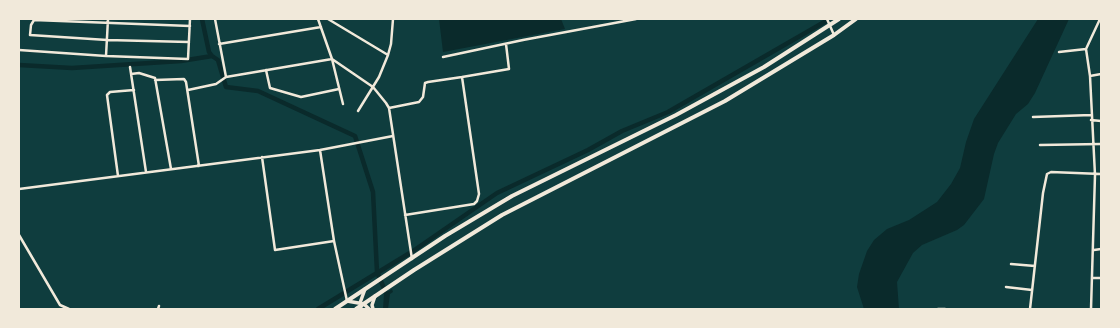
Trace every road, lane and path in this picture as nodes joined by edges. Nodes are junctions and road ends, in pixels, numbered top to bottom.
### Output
1 (190, 19) edge
2 (215, 19) edge
3 (318, 19) edge
4 (328, 19) edge
5 (388, 19) edge
6 (636, 19) edge
7 (827, 19) edge
8 (839, 19) edge
9 (856, 19) edge
10 (1100, 19) edge
11 (393, 20) edge
12 (108, 21) edge
13 (830, 25) junction
14 (190, 26) junction
15 (321, 27) junction
16 (834, 35) junction
17 (107, 40) junction
18 (189, 42) junction
19 (219, 44) junction
20 (506, 44) junction
21 (1086, 49) junction
22 (19, 50) edge
23 (1059, 52) dead end
24 (106, 56) junction
25 (388, 56) junction
26 (444, 57) dead end
27 (332, 59) junction
28 (130, 67) dead end
29 (266, 70) junction
30 (131, 74) junction
31 (1101, 74) edge
32 (1090, 76) junction
33 (225, 77) junction
34 (462, 77) junction
35 (155, 80) junction
36 (372, 87) junction
37 (339, 89) junction
38 (134, 90) junction
39 (188, 90) junction
40 (343, 104) dead end
41 (389, 108) junction
42 (358, 111) dead end
43 (1091, 115) junction
44 (1034, 117) dead end
45 (1091, 120) junction
46 (1101, 121) edge
47 (393, 136) junction
48 (1094, 144) junction
49 (1101, 144) edge
50 (1040, 145) dead end
51 (320, 150) junction
52 (262, 158) junction
53 (199, 166) junction
54 (171, 169) junction
55 (146, 172) junction
56 (1101, 174) edge
57 (1095, 175) junction
58 (118, 176) junction
59 (19, 189) edge
60 (405, 215) junction
61 (19, 235) edge
62 (334, 241) junction
63 (1101, 249) edge
64 (1094, 250) junction
65 (412, 260) junction
66 (1012, 264) dead end
67 (1035, 266) junction
68 (1093, 278) junction
69 (1101, 278) edge
70 (1006, 287) dead end
71 (365, 288) junction
72 (1032, 290) junction
73 (375, 296) junction
74 (346, 299) junction
75 (360, 306) edge
76 (69, 309) edge
77 (335, 309) edge
78 (370, 309) edge
79 (373, 309) edge
80 (938, 309) edge
81 (946, 309) edge
82 (1030, 309) edge
83 (1091, 309) edge

1 - 14 street
2 - 19 street
3 - 15 street
4 - 25 street
5 - 11 street
6 - 20 street
7 - 13 street
8 - 13 main road
9 - 16 main road
10 - 21 street
11 - 25 street
12 - 14 street
12 - 17 street
12 - 17 street
13 - 16 street
13 - 65 main road
14 - 18 street
15 - 19 street
15 - 27 street
16 - 73 main road
17 - 18 street
17 - 24 street
18 - 24 street
19 - 33 street
20 - 26 street
20 - 34 street
21 - 23 street
21 - 32 street
22 - 24 street
25 - 36 street
27 - 29 street
27 - 36 street
27 - 37 street
28 - 30 street
29 - 33 street
29 - 37 street
30 - 35 street
30 - 38 street
31 - 32 street
32 - 43 street
33 - 39 street
34 - 41 street
34 - 60 street
35 - 39 street
35 - 54 street
36 - 41 street
36 - 42 street
37 - 40 street
38 - 55 street
38 - 58 street
39 - 53 street
41 - 47 street
43 - 44 street
43 - 45 street
45 - 46 street
45 - 48 street
47 - 51 street
47 - 60 street
48 - 49 street
48 - 50 street
48 - 57 street
51 - 52 street
51 - 62 street
52 - 53 street
52 - 62 street
53 - 54 street
54 - 55 street
55 - 58 street
56 - 57 street
57 - 64 street
57 - 67 street
58 - 59 street
60 - 65 street
61 - 76 street
62 - 74 street
63 - 64 street
64 - 68 street
65 - 71 main road
66 - 67 street
67 - 72 street
68 - 69 street
68 - 83 street
70 - 72 street
71 - 74 main road
71 - 75 main road
72 - 82 street
73 - 75 main road
73 - 79 main road
74 - 75 main road
74 - 77 main road
75 - 78 main road
80 - 81 street

